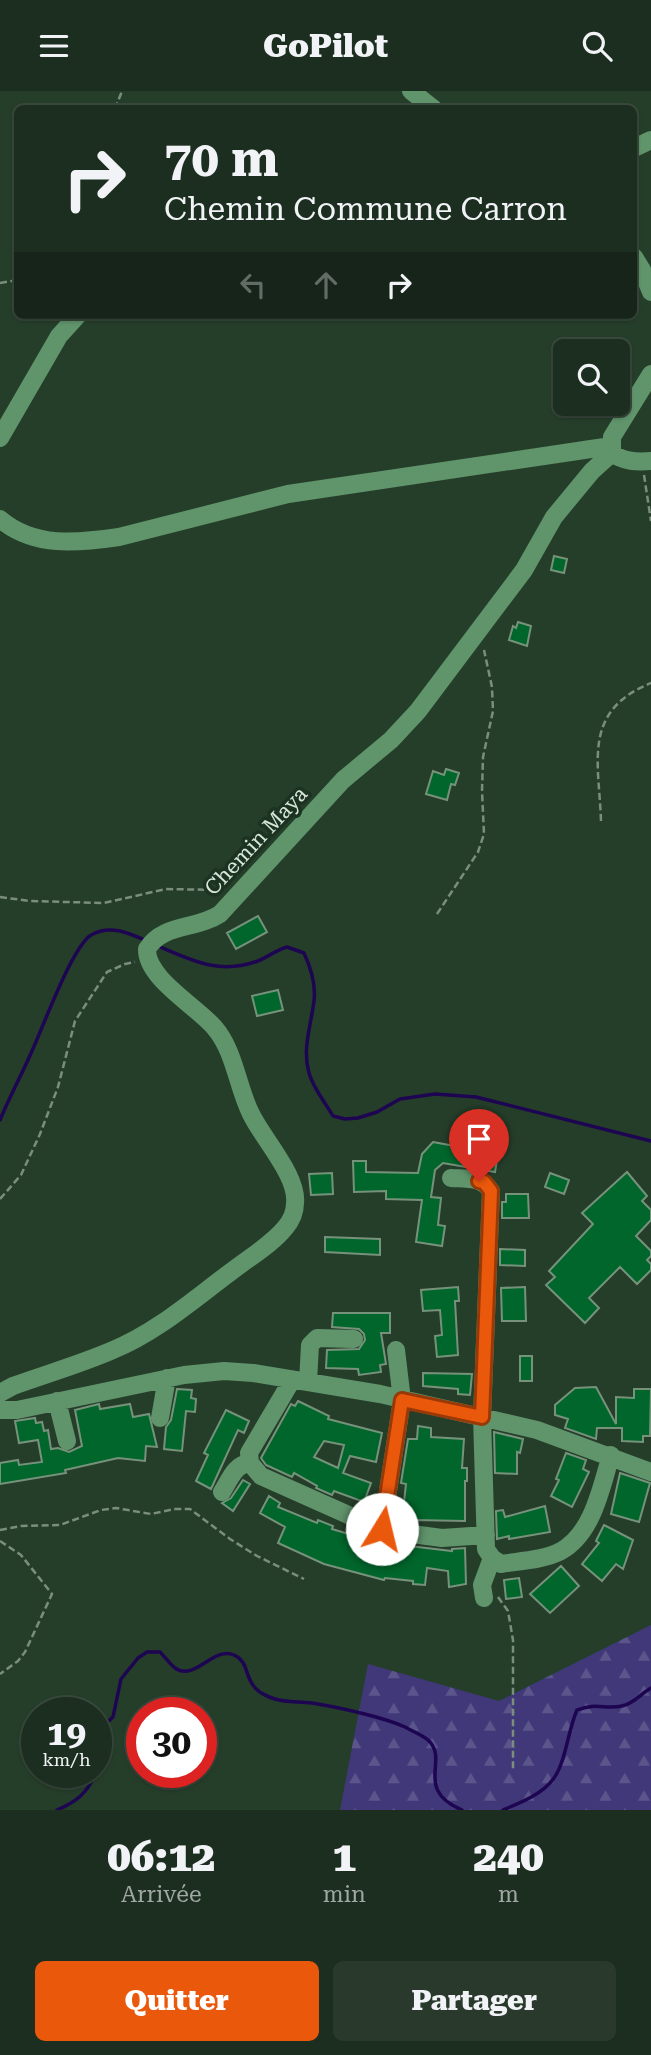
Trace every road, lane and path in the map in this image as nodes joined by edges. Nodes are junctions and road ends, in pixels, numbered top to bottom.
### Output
1 (411, 91) edge
2 (429, 105) edge
3 (637, 262) edge
4 (651, 292) edge
5 (74, 319) edge
6 (651, 374) edge
7 (0, 438) edge
8 (612, 450) junction
9 (647, 461) edge
10 (645, 480) junction
11 (651, 481) edge
12 (0, 519) edge
13 (651, 521) edge
14 (480, 631) junction
15 (651, 683) edge
16 (601, 821) dead end
17 (241, 892) junction
18 (0, 897) edge
19 (437, 914) dead end
20 (150, 949) junction
21 (451, 1178) dead end
22 (0, 1199) edge
23 (354, 1339) dead end
24 (396, 1350) dead end
25 (167, 1378) junction
26 (300, 1381) junction
27 (0, 1393) edge
28 (402, 1400) junction
29 (57, 1401) junction
30 (0, 1410) edge
31 (482, 1417) junction
32 (160, 1418) dead end
33 (67, 1441) dead end
34 (611, 1455) junction
35 (250, 1463) junction
36 (651, 1472) edge
37 (222, 1492) dead end
38 (382, 1529) junction
39 (0, 1530) edge
40 (486, 1535) junction
41 (0, 1541) edge
42 (492, 1558) junction
43 (485, 1577) junction
44 (304, 1579) dead end
45 (484, 1598) dead end
46 (0, 1674) edge
47 (513, 1769) dead end

1 - 2 street
3 - 4 street
5 - 7 street
6 - 8 street
8 - 9 street
8 - 12 street
8 - 14 street, Chemin Maya
9 - 10 path
10 - 11 path
10 - 13 path
14 - 17 street, Chemin Maya
14 - 19 path
15 - 16 path
17 - 18 path
17 - 20 street, Chemin Maya
20 - 22 path
20 - 27 street
21 - 31 street
23 - 26 street
24 - 28 street
25 - 26 street
25 - 29 street
25 - 32 street
26 - 28 street
26 - 35 street
28 - 31 street
28 - 38 street
29 - 30 street
29 - 33 street
31 - 34 street
31 - 40 street
34 - 36 street
34 - 42 street
35 - 37 street
35 - 38 street
38 - 40 street
39 - 44 path
40 - 42 street
41 - 46 path
42 - 43 street
43 - 45 street
43 - 47 path

